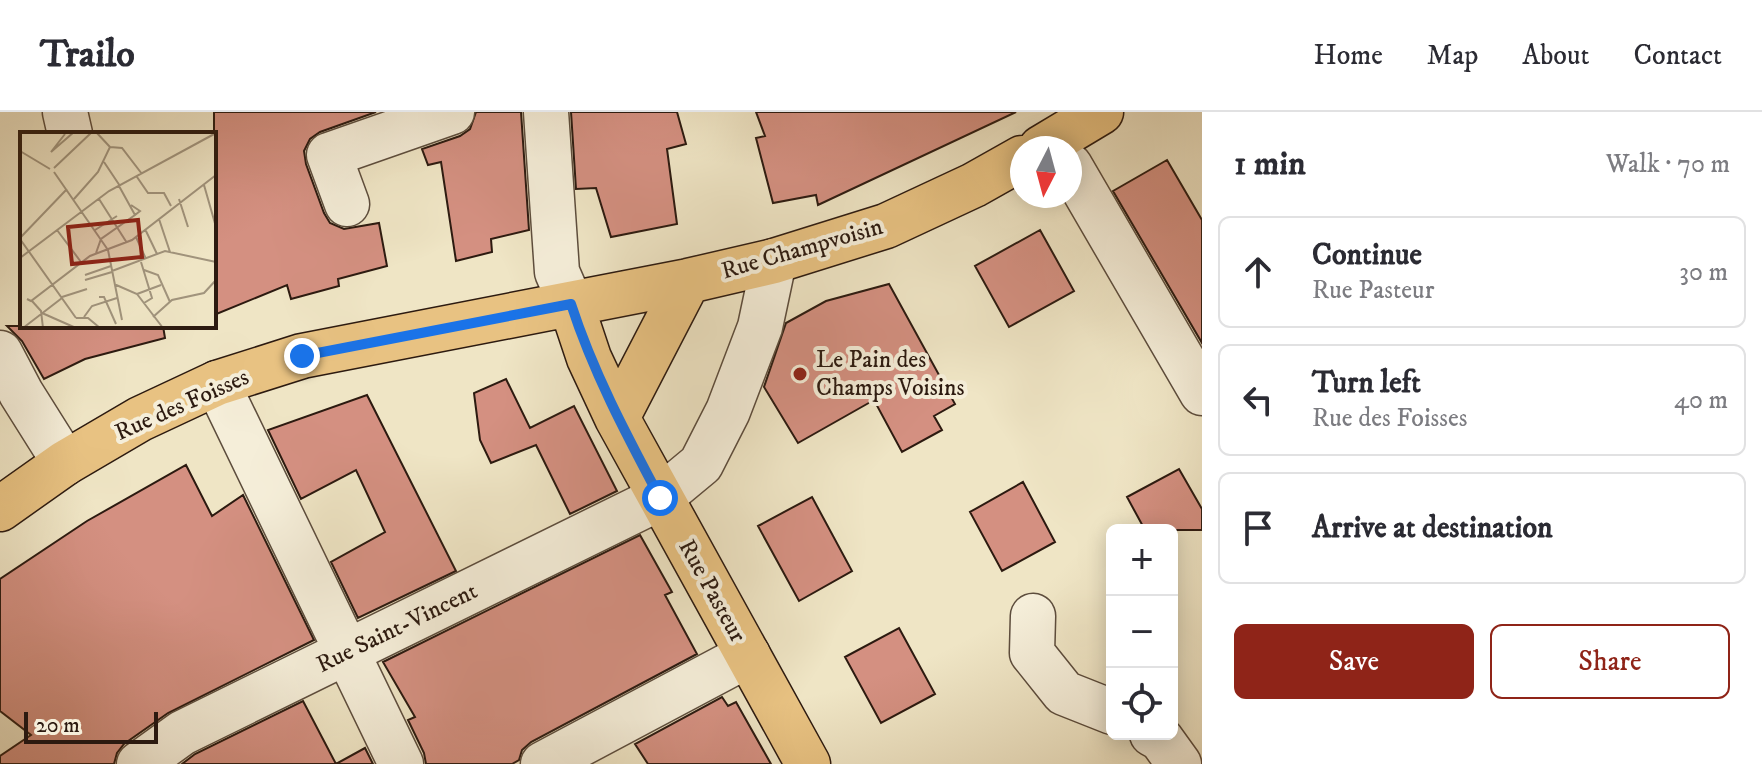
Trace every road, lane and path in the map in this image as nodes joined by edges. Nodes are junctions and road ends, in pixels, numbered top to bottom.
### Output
1 (65, 112) edge
2 (452, 112) edge
3 (546, 112) edge
4 (1101, 112) edge
5 (70, 132) edge
6 (1070, 136) edge
7 (1010, 169) edge
8 (347, 204) dead end
9 (1082, 204) edge
10 (774, 261) junction
11 (688, 281) junction
12 (571, 304) junction
13 (0, 353) edge
14 (217, 383) junction
15 (1202, 393) edge
16 (617, 418) junction
17 (65, 463) junction
18 (660, 498) junction
19 (0, 509) edge
20 (1033, 616) dead end
21 (346, 653) junction
22 (748, 655) junction
23 (1106, 710) edge
24 (1162, 740) edge
25 (139, 764) edge
26 (401, 764) edge
27 (543, 764) edge
28 (808, 764) edge
29 (1179, 764) edge

1 - 5 street
2 - 8 street
3 - 12 street
4 - 6 main road, Rue Champvoisin
7 - 10 main road, Rue Champvoisin
9 - 15 street
10 - 11 main road, Rue Champvoisin
10 - 18 street, Rue Saint-Vincent
11 - 12 main road, Rue Champvoisin
11 - 16 main road
12 - 14 main road, Rue des Foisses
12 - 16 main road, Rue Pasteur
13 - 17 street
14 - 17 main road, Rue des Foisses
14 - 21 street
16 - 18 main road, Rue Pasteur
17 - 19 main road, Rue des Foisses
18 - 21 street, Rue Saint-Vincent
18 - 22 main road, Rue Pasteur
20 - 23 street
21 - 25 street, Rue Saint-Vincent
21 - 26 street
22 - 27 street
22 - 28 main road, Rue Pasteur
24 - 29 street

